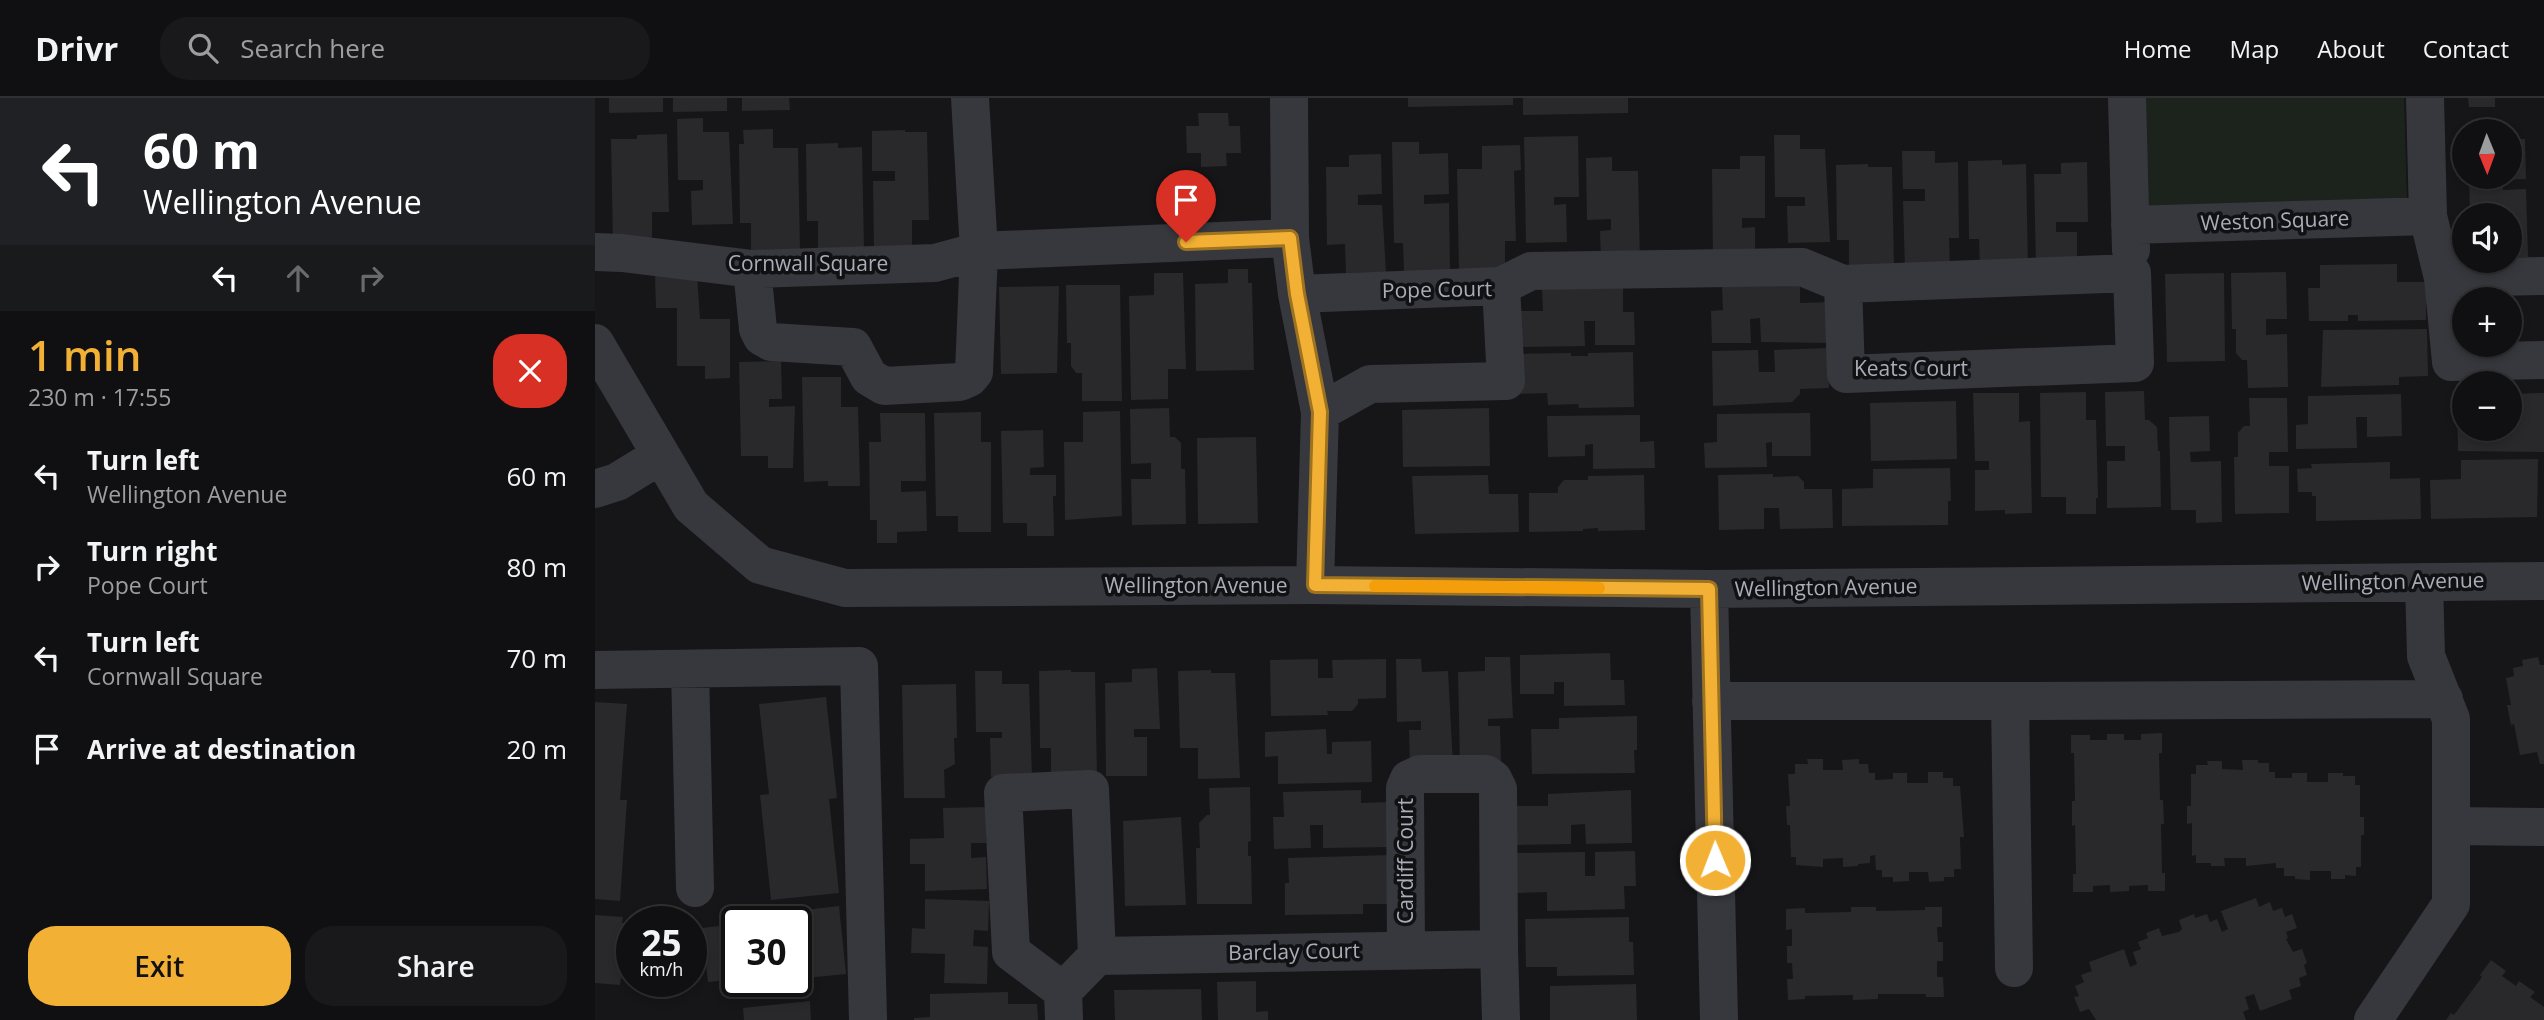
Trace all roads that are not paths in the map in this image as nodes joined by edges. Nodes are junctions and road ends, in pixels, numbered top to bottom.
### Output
1 (970, 98) edge
2 (1289, 98) edge
3 (2127, 98) edge
4 (2425, 98) edge
5 (2428, 216) junction
6 (2130, 225) junction
7 (1290, 238) junction
8 (979, 251) junction
9 (608, 252) edge
10 (753, 269) junction
11 (2132, 273) junction
12 (2544, 276) edge
13 (2443, 278) junction
14 (1843, 284) junction
15 (1501, 286) junction
16 (1297, 294) junction
17 (595, 343) edge
18 (2544, 360) edge
19 (1320, 412) junction
20 (661, 455) junction
21 (595, 489) edge
22 (2544, 581) edge
23 (2424, 582) junction
24 (1315, 585) junction
25 (1709, 589) junction
26 (690, 669) junction
27 (595, 670) edge
28 (2444, 699) junction
29 (1711, 701) junction
30 (2010, 701) junction
31 (2451, 826) junction
32 (2544, 827) edge
33 (695, 888) dead end
34 (1499, 949) junction
35 (1406, 950) junction
36 (1097, 956) junction
37 (2014, 968) dead end
38 (1063, 1006) edge
39 (868, 1020) edge
40 (1501, 1020) edge
41 (1719, 1020) edge
42 (2373, 1020) edge

1 - 8 street
2 - 7 street
3 - 6 street
4 - 5 street
5 - 6 street, Weston Square
5 - 13 street
6 - 11 street, Keats Court
7 - 8 street, Cornwall Square
7 - 16 street
8 - 10 street, Cornwall Square
8 - 10 street
9 - 10 street, Cornwall Square
11 - 14 street
11 - 14 street, Keats Court
12 - 13 street
13 - 18 street
14 - 15 street
15 - 16 street, Pope Court
15 - 19 street, Pope Court
16 - 19 street
17 - 20 street, Wellington Avenue
19 - 24 street
20 - 21 street
20 - 24 street, Wellington Avenue
22 - 23 street, Wellington Avenue
23 - 25 street, Wellington Avenue
23 - 28 street
24 - 25 street, Wellington Avenue
25 - 29 street
26 - 27 street
26 - 33 street
26 - 39 street
28 - 30 street
28 - 31 street
29 - 30 street
29 - 41 street
30 - 37 street
31 - 32 street
31 - 42 street
34 - 35 street, Barclay Court
34 - 35 street, Cardiff Court
34 - 40 street
35 - 36 street, Barclay Court
36 - 38 street
36 - 38 street

